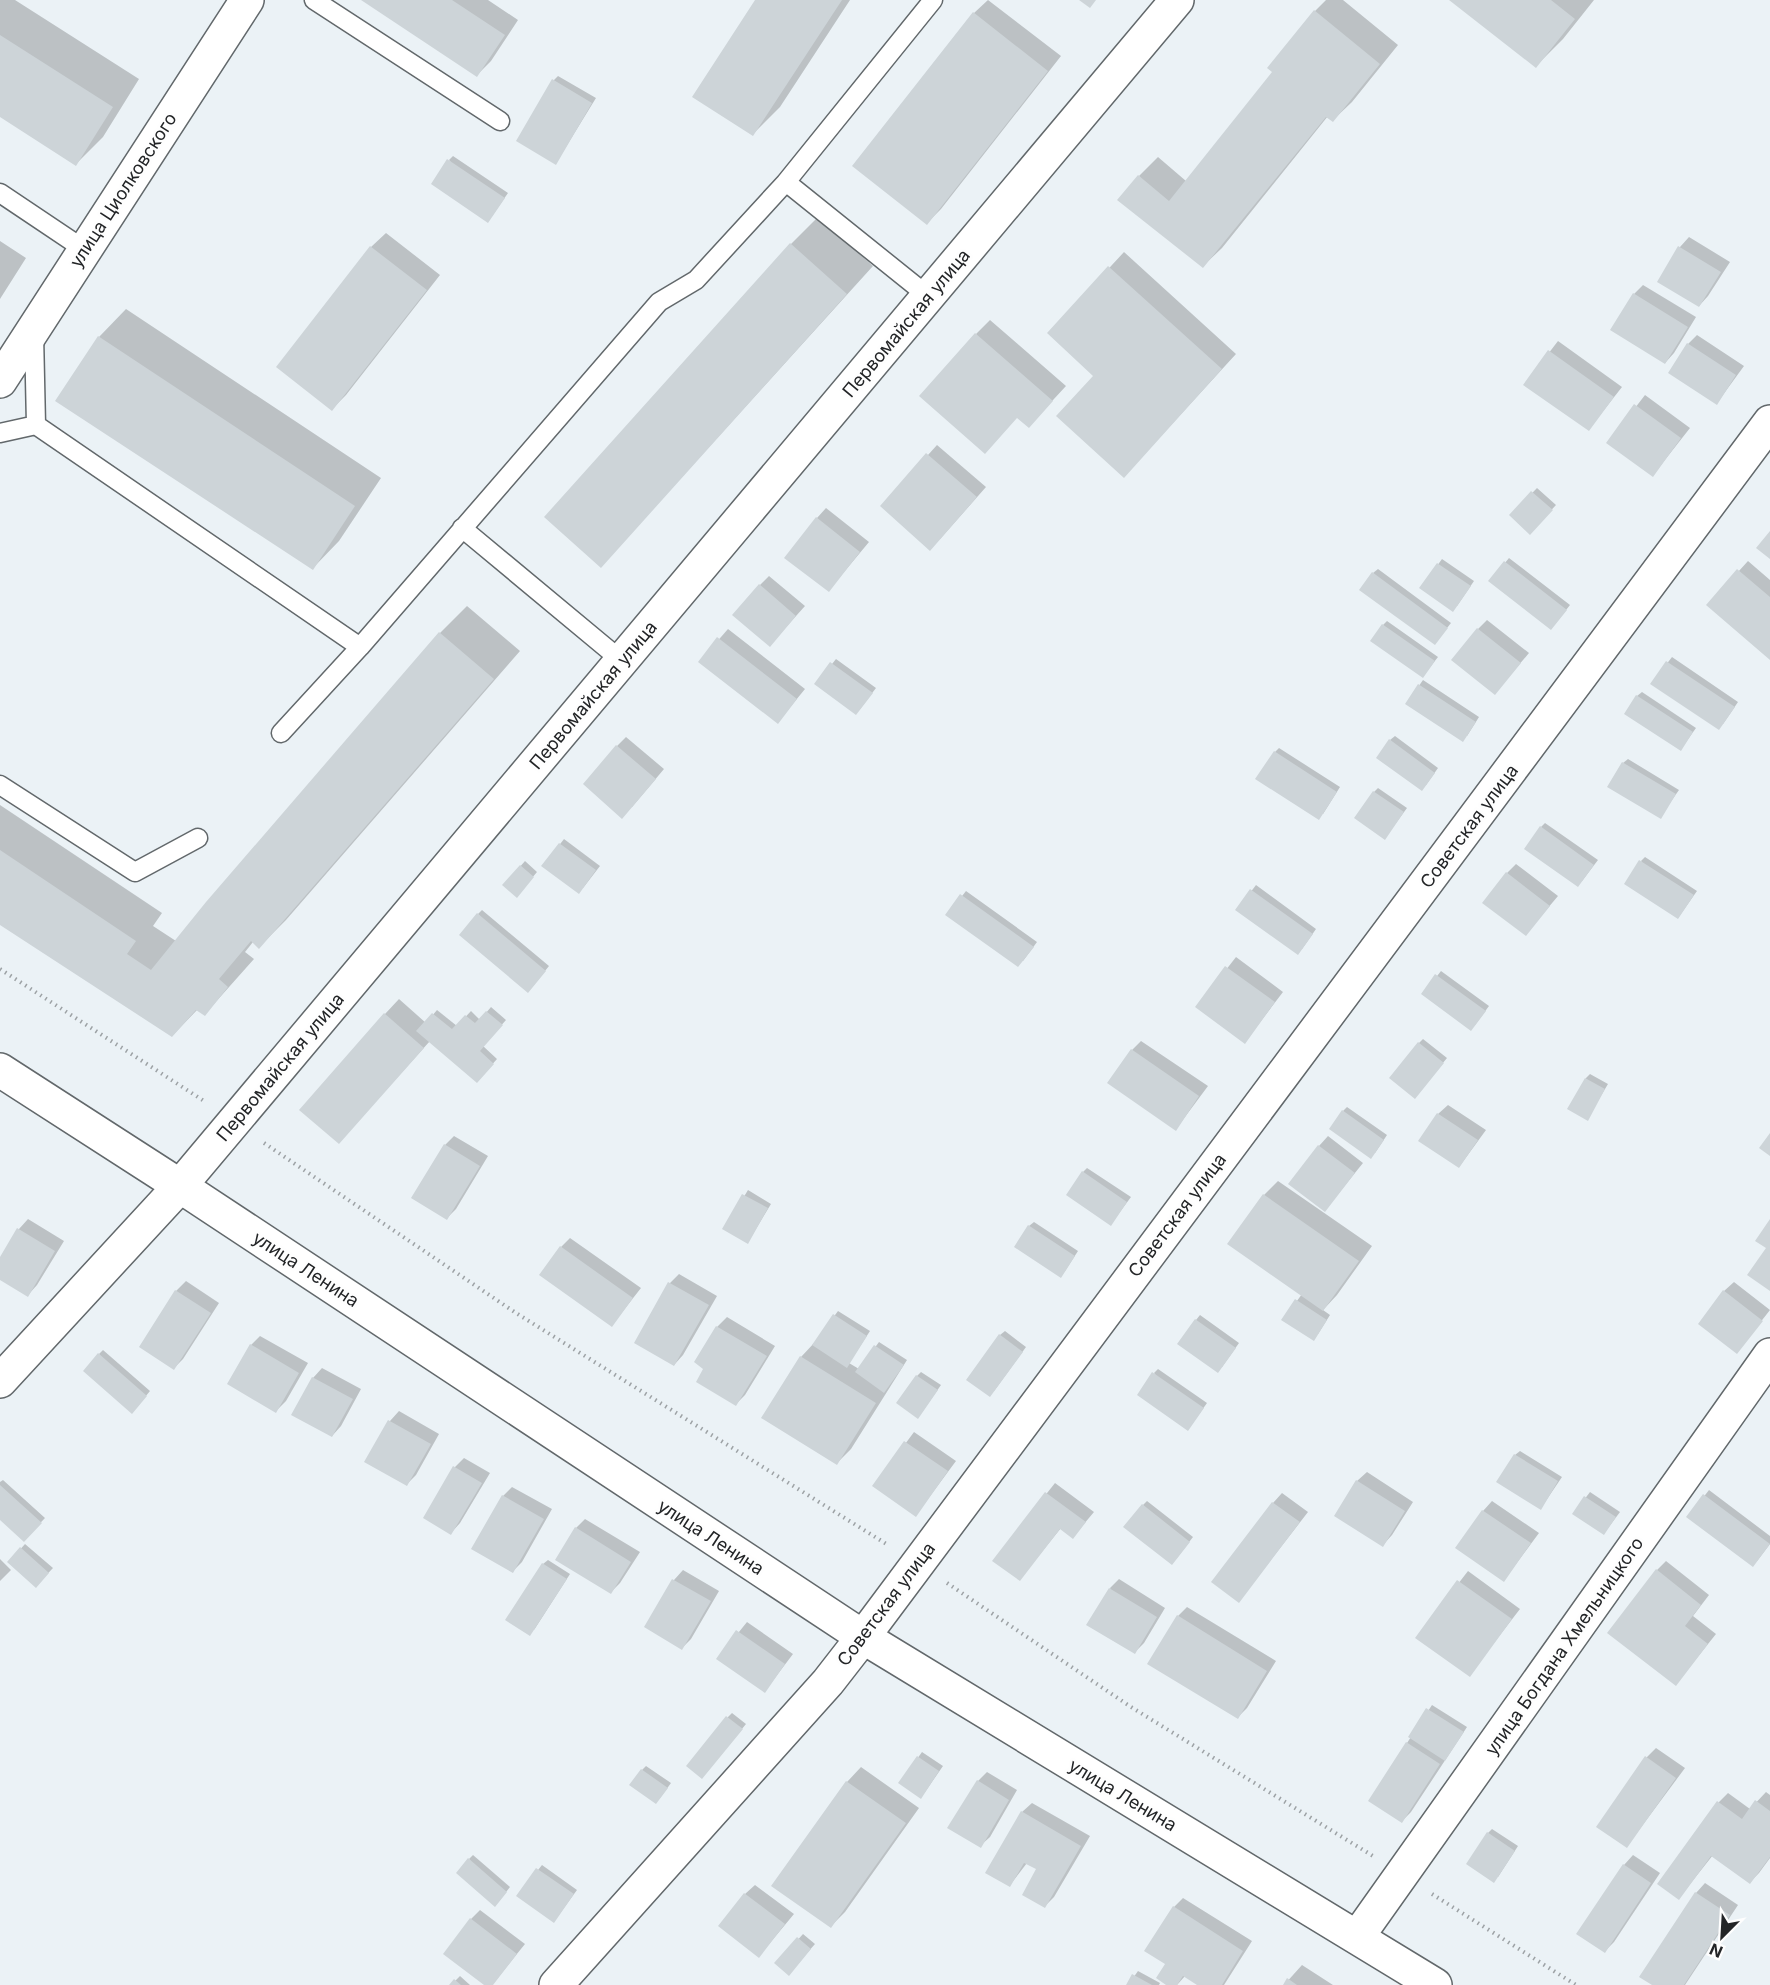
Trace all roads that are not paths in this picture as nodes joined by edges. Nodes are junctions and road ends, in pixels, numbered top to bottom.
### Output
1 (247, 0) edge
2 (314, 0) edge
3 (933, 0) edge
4 (1177, 0) edge
5 (500, 121) dead end
6 (786, 182) junction
7 (0, 193) edge
8 (85, 250) junction
9 (928, 296) junction
10 (33, 329) junction
11 (0, 381) edge
12 (1770, 422) edge
13 (36, 425) junction
14 (0, 433) edge
15 (462, 528) junction
16 (360, 646) junction
17 (622, 661) junction
18 (281, 733) dead end
19 (0, 785) edge
20 (198, 838) dead end
21 (0, 1070) edge
22 (180, 1186) junction
23 (1770, 1355) edge
24 (0, 1381) edge
25 (863, 1637) junction
26 (1358, 1936) junction
27 (556, 1985) edge
28 (1435, 1985) edge

1 - 8 street, улица Циолковского
2 - 5 lane
3 - 6 lane
4 - 9 street, Первомайская улица
6 - 9 lane
6 - 15 lane
7 - 8 lane
8 - 10 street, улица Циолковского
9 - 17 street, Первомайская улица
10 - 11 street, улица Циолковского
10 - 13 lane
12 - 25 street, Советская улица
13 - 14 lane
13 - 16 lane
15 - 16 lane
15 - 17 lane
16 - 18 lane
17 - 22 street, Первомайская улица
19 - 20 lane
21 - 22 street, улица Ленина
22 - 24 street, Первомайская улица
22 - 25 street, улица Ленина
23 - 26 street, улица Богдана Хмельницкого
25 - 26 street, улица Ленина
25 - 27 street, Советская улица
26 - 28 street, улица Ленина

